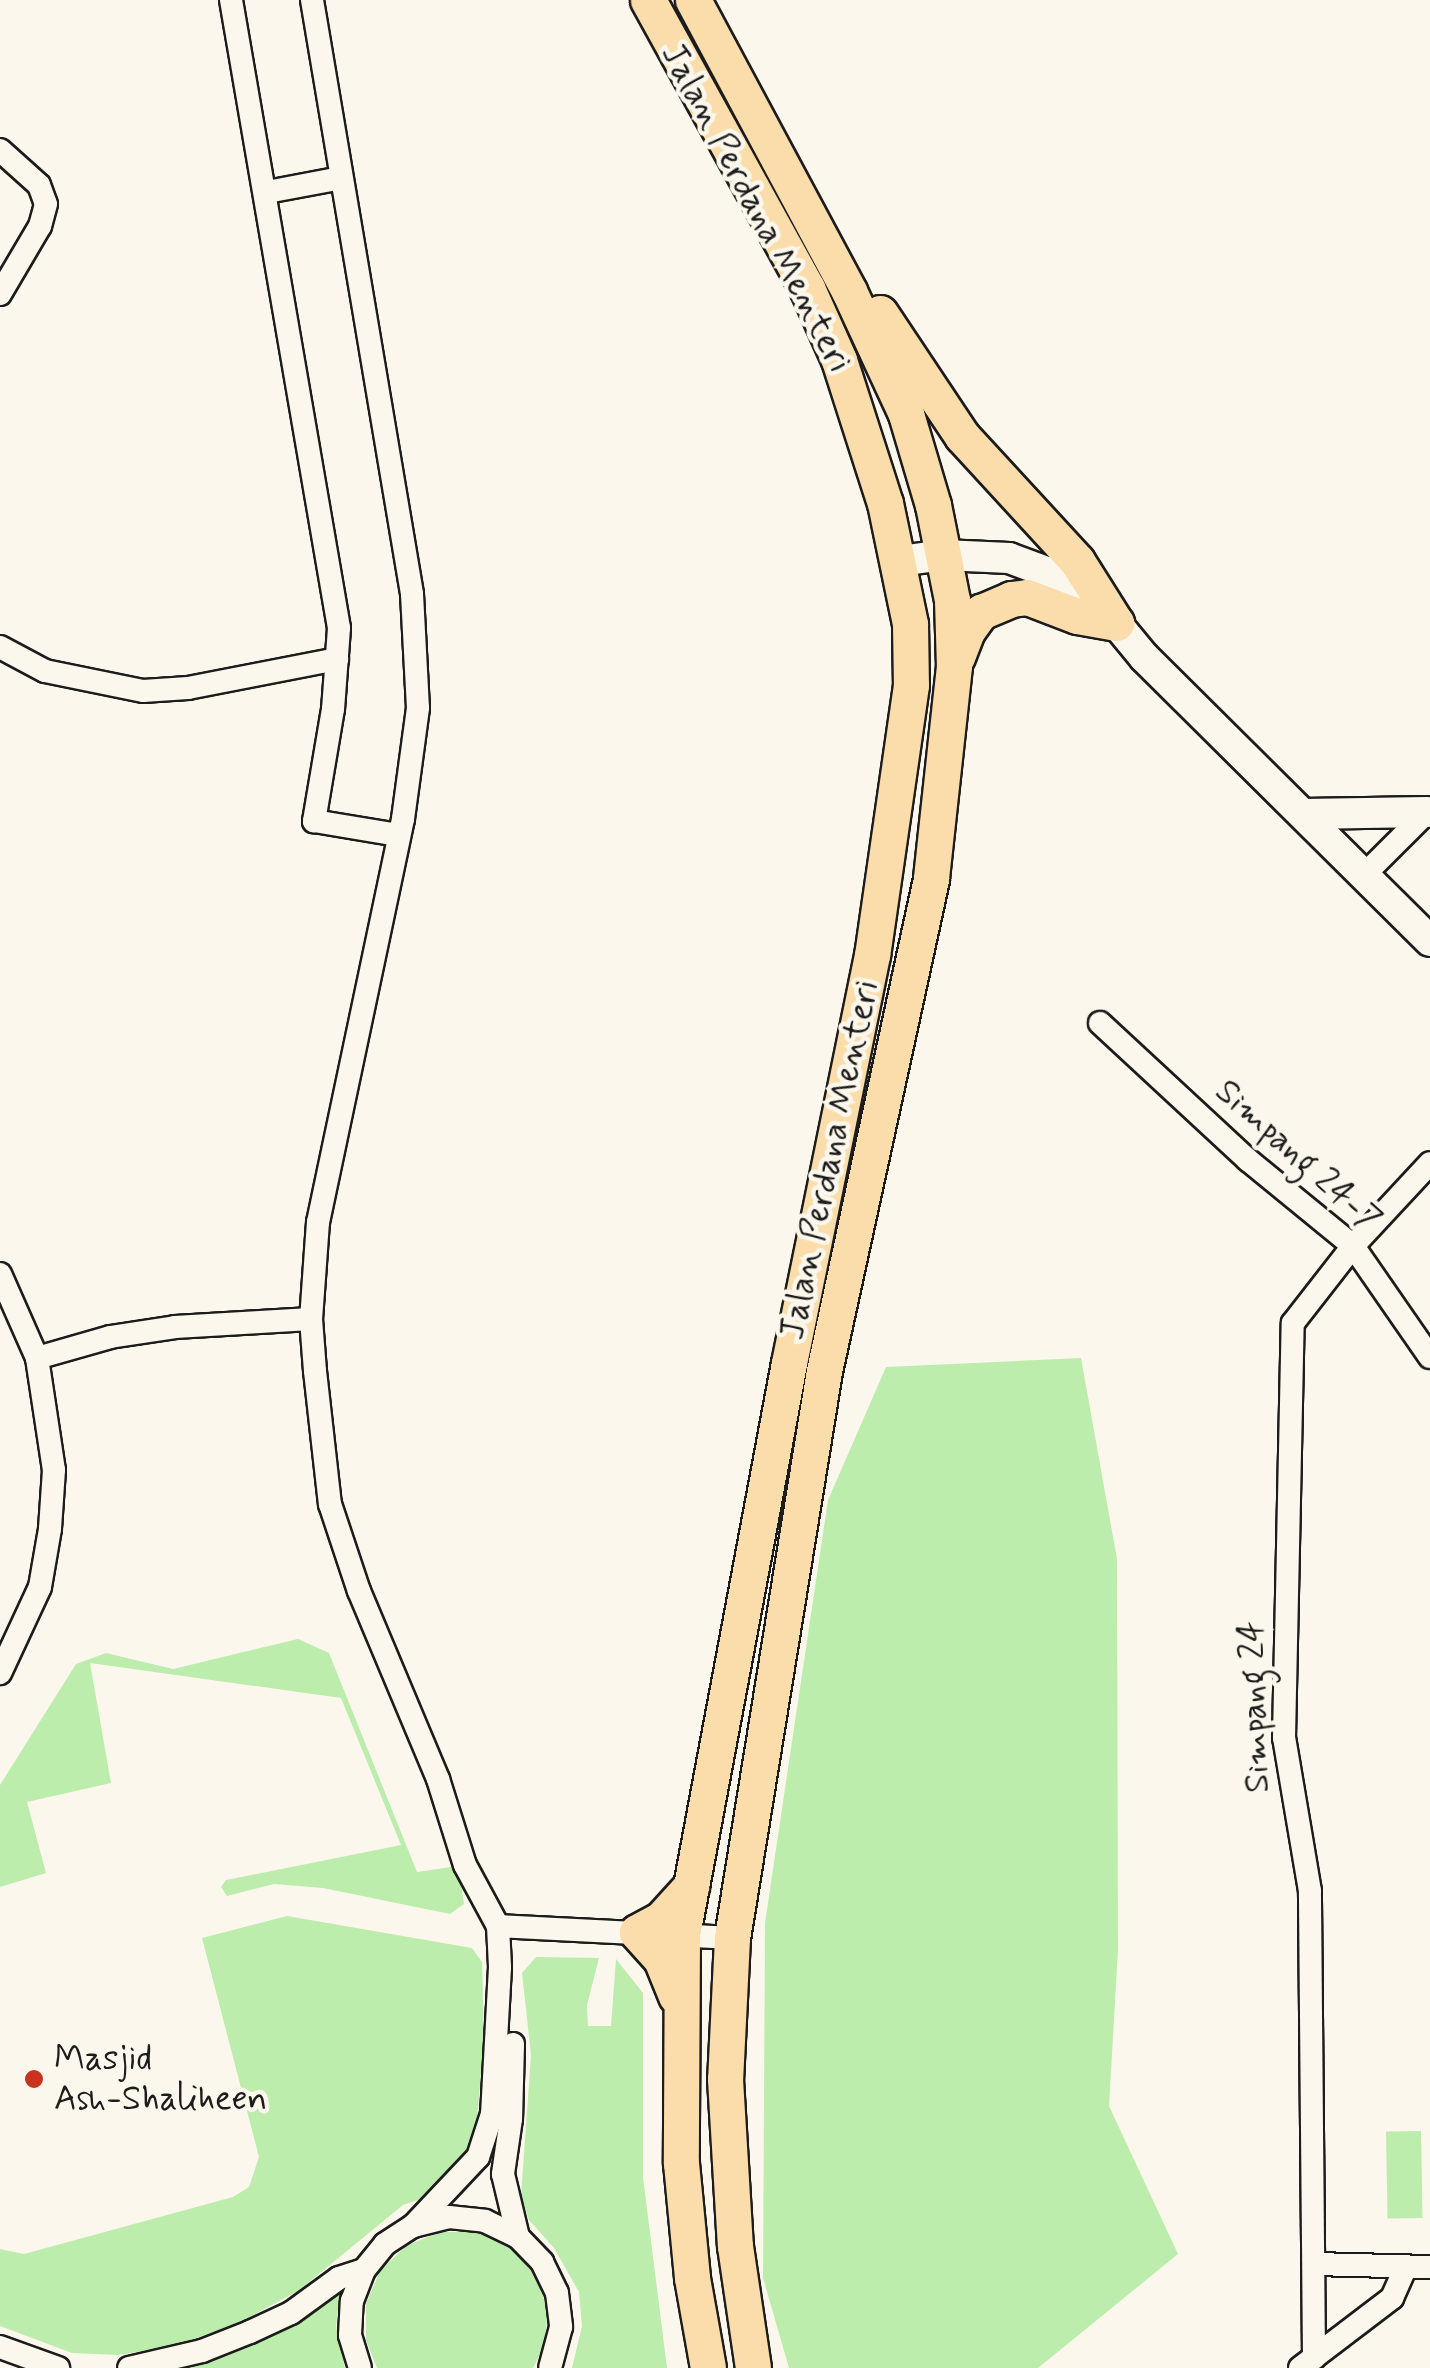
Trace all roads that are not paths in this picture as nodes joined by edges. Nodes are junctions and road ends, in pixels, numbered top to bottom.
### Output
1 (231, 0) edge
2 (312, 0) edge
3 (648, 0) edge
4 (693, 0) edge
5 (0, 150) edge
6 (342, 178) junction
7 (268, 192) junction
8 (811, 220) junction
9 (0, 294) edge
10 (943, 555) junction
11 (900, 561) junction
12 (1116, 623) junction
13 (0, 646) edge
14 (337, 659) junction
15 (954, 666) junction
16 (1429, 810) edge
17 (1302, 814) junction
18 (399, 835) junction
19 (1364, 875) junction
20 (1430, 940) edge
21 (1100, 1023) dead end
22 (1430, 1164) edge
23 (1353, 1246) junction
24 (0, 1274) edge
25 (312, 1319) junction
26 (1430, 1357) edge
27 (36, 1358) junction
28 (0, 1673) edge
29 (691, 1886) junction
30 (498, 1926) junction
31 (637, 1932) junction
32 (682, 1934) junction
33 (732, 1938) junction
34 (500, 1967) junction
35 (682, 2011) junction
36 (412, 2226) junction
37 (518, 2237) junction
38 (1314, 2264) junction
39 (1406, 2266) junction
40 (1430, 2266) edge
41 (364, 2270) junction
42 (0, 2347) edge
43 (1308, 2363) edge
44 (58, 2368) edge
45 (129, 2368) edge
46 (360, 2368) edge
47 (550, 2368) edge
48 (708, 2368) edge
49 (753, 2368) edge

1 - 7 street
2 - 6 street
3 - 11 main road, Jalan Perdana Menteri
4 - 8 main road, Jalan Perdana Menteri
5 - 9 street
6 - 7 street
6 - 18 street
7 - 14 street
8 - 10 main road, Jalan Perdana Menteri
8 - 12 main road
10 - 11 street
10 - 12 street
10 - 15 main road, Jalan Perdana Menteri
11 - 29 main road, Jalan Perdana Menteri
12 - 15 main road
12 - 17 street
13 - 14 street
14 - 18 street
15 - 33 main road, Jalan Perdana Menteri
16 - 17 street
16 - 19 street
17 - 19 street
18 - 25 street
19 - 20 street
21 - 23 street, Simpang 24-7
22 - 23 street, Simpang 24
23 - 26 street, Simpang 24-7
23 - 38 street, Simpang 24
24 - 27 street
25 - 27 street
25 - 30 street
27 - 28 street
29 - 31 main road
29 - 32 main road, Jalan Perdana Menteri
30 - 31 street
30 - 34 street
31 - 32 street
31 - 35 main road
32 - 33 street
32 - 35 main road, Jalan Perdana Menteri
33 - 49 main road, Jalan Perdana Menteri
34 - 36 street
34 - 37 street
35 - 48 main road, Jalan Perdana Menteri
36 - 37 street
36 - 41 street
37 - 47 street
38 - 39 street
38 - 43 street, Simpang 24
39 - 40 street
39 - 43 street
41 - 45 street
41 - 46 street
42 - 44 street

